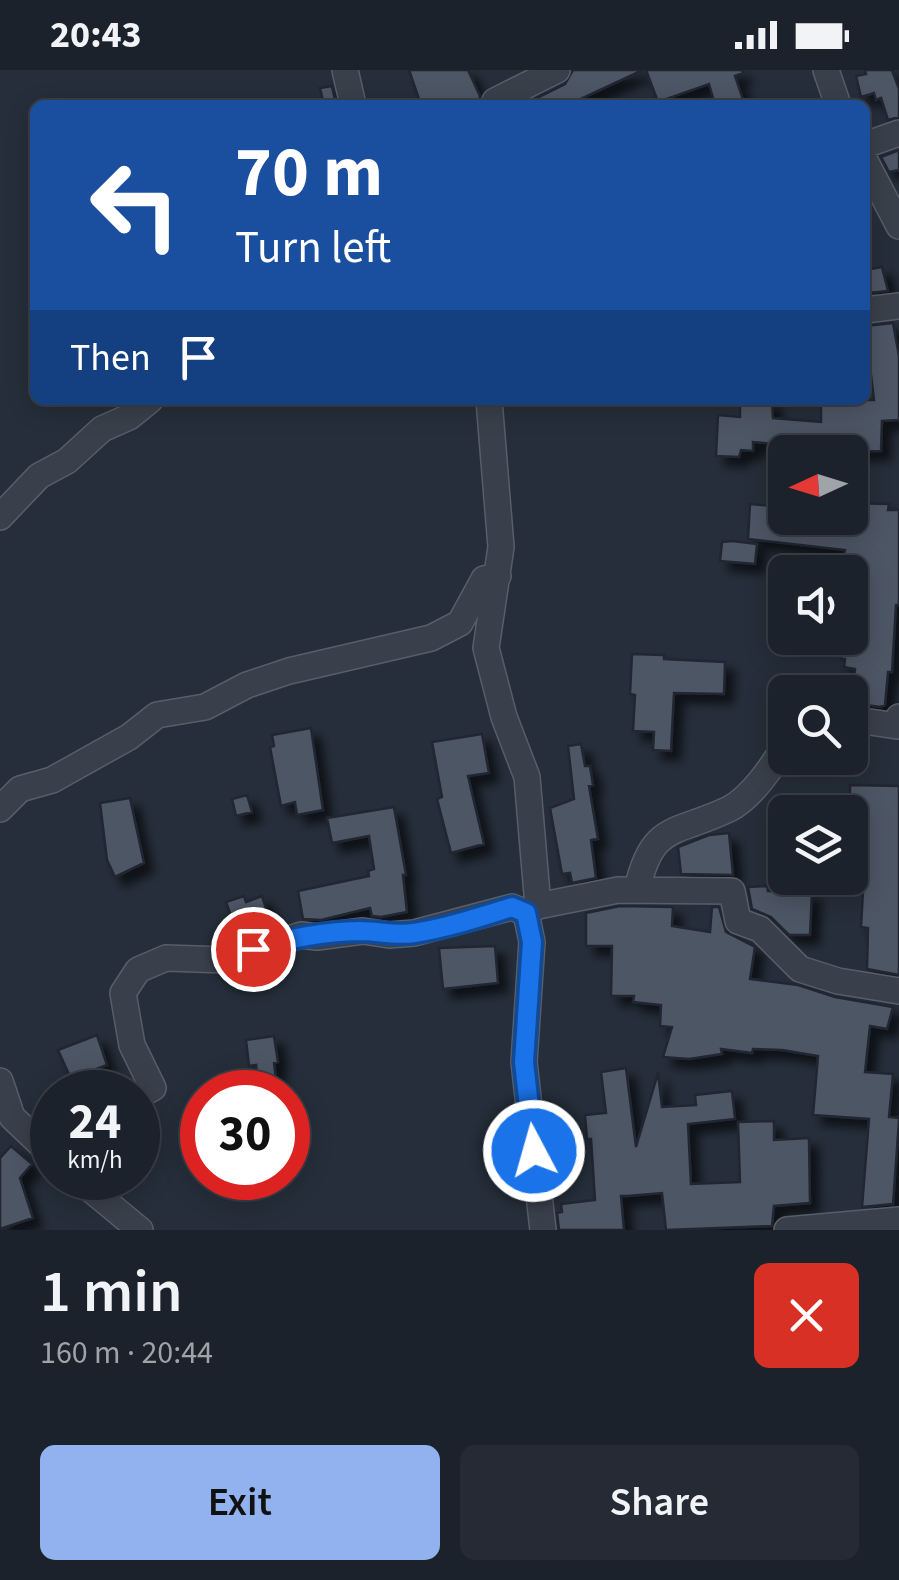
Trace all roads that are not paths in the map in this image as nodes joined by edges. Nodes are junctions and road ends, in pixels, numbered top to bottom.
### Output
1 (345, 70) edge
2 (557, 70) edge
3 (826, 70) edge
4 (352, 100) edge
5 (497, 100) edge
6 (836, 100) edge
7 (899, 133) edge
8 (870, 143) edge
9 (870, 171) edge
10 (899, 226) edge
11 (899, 306) edge
12 (870, 309) edge
13 (144, 405) edge
14 (489, 405) edge
15 (0, 517) edge
16 (498, 576) junction
17 (899, 717) edge
18 (868, 722) edge
19 (768, 769) edge
20 (0, 809) edge
21 (637, 890) junction
22 (532, 910) junction
23 (899, 991) edge
24 (144, 1070) edge
25 (0, 1081) edge
26 (6, 1113) edge
27 (30, 1131) edge
28 (104, 1200) edge
29 (899, 1220) edge
30 (140, 1230) edge
31 (543, 1230) edge
32 (787, 1230) edge

1 - 4 street
2 - 5 street
3 - 6 street
7 - 8 street
9 - 10 street
11 - 12 street
13 - 15 street
14 - 16 street
16 - 20 street
16 - 22 street
17 - 18 street
19 - 21 street
21 - 22 street
21 - 23 street
22 - 24 street
22 - 31 street
25 - 26 street
26 - 27 street
28 - 30 street
29 - 32 street

